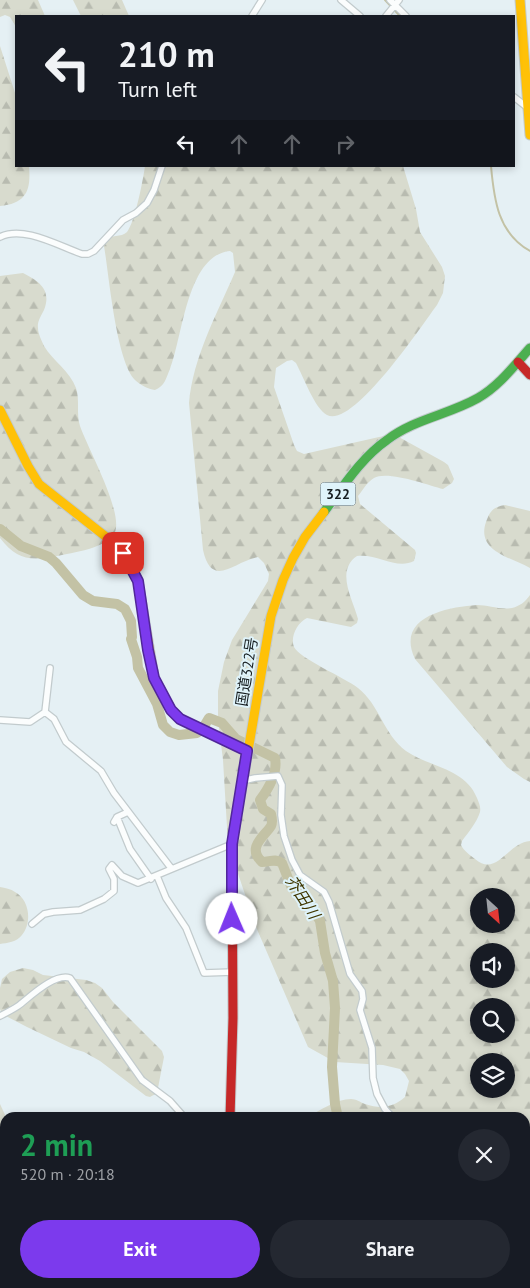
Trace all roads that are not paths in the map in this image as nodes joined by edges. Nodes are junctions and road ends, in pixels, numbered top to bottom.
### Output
1 (262, 0) edge
2 (341, 0) edge
3 (390, 0) edge
4 (520, 0) edge
5 (397, 3) edge
6 (253, 15) edge
7 (359, 15) edge
8 (387, 15) edge
9 (405, 15) edge
10 (528, 79) edge
11 (515, 99) edge
12 (529, 108) edge
13 (530, 135) edge
14 (162, 167) edge
15 (0, 236) edge
16 (530, 348) edge
17 (518, 362) junction
18 (530, 375) edge
19 (0, 410) edge
20 (50, 668) dead end
21 (45, 712) junction
22 (0, 720) edge
23 (248, 749) junction
24 (242, 781) junction
25 (128, 812) junction
26 (232, 844) junction
27 (172, 868) junction
28 (154, 878) junction
29 (32, 924) dead end
30 (233, 972) junction
31 (0, 1016) edge
32 (180, 1112) edge
33 (230, 1112) edge
34 (387, 1112) edge

1 - 6 street
2 - 7 street
3 - 5 street
4 - 10 main road
5 - 8 street
5 - 9 street
10 - 12 main road
11 - 12 street
12 - 13 main road
14 - 15 street
16 - 17 main road, 国道322号 / 322
17 - 18 main road
17 - 23 main road, 国道322号 / 322
19 - 23 main road
20 - 21 street
21 - 22 street
21 - 25 street
23 - 24 main road, 国道322号 / 322
24 - 26 main road, 国道322号 / 322
24 - 34 street
25 - 27 street
25 - 28 street
26 - 27 street
26 - 30 main road, 国道322号 / 322
27 - 28 street
28 - 29 street
28 - 30 street
30 - 33 main road, 国道322号 / 322
31 - 32 street

